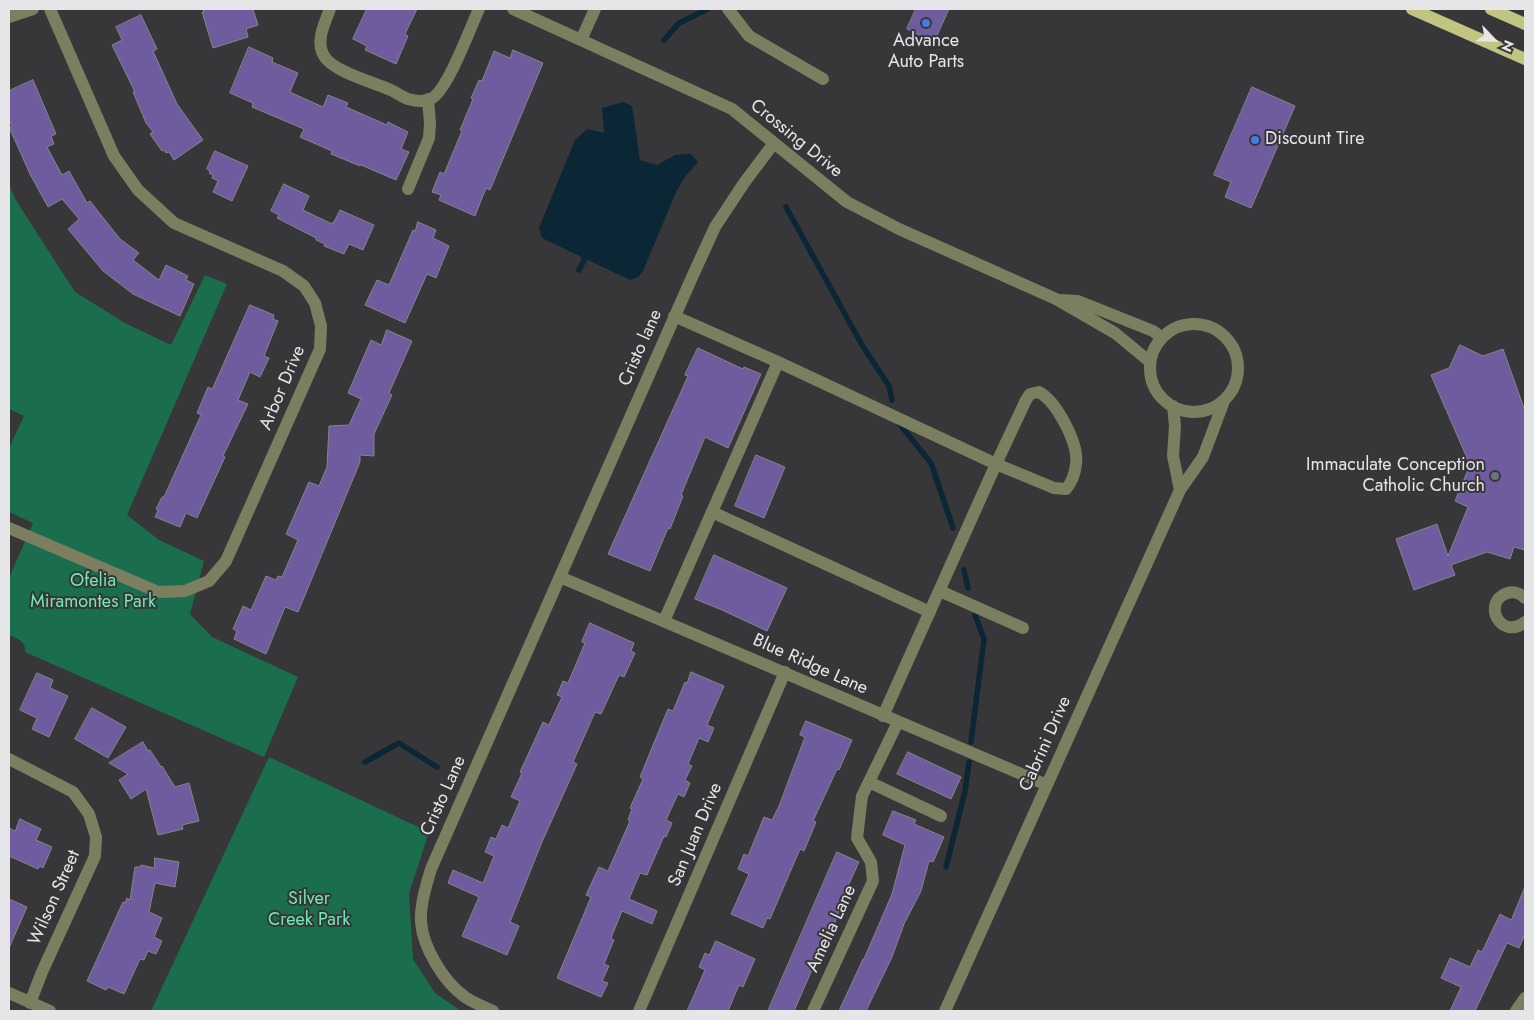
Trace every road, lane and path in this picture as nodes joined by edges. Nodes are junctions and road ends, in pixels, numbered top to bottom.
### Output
1 (33, 9) edge
2 (50, 9) edge
3 (330, 9) edge
4 (479, 9) edge
5 (513, 9) edge
6 (595, 9) edge
7 (728, 9) edge
8 (1412, 9) edge
9 (1491, 9) edge
10 (9, 17) edge
11 (1525, 24) edge
12 (581, 40) junction
13 (1525, 59) edge
14 (823, 79) dead end
15 (428, 99) junction
16 (774, 143) junction
17 (408, 189) dead end
18 (1056, 300) junction
19 (674, 316) junction
20 (1162, 338) junction
21 (778, 362) junction
22 (1150, 362) junction
23 (1224, 400) junction
24 (1173, 406) junction
25 (996, 464) junction
26 (1180, 490) junction
27 (712, 512) junction
28 (9, 528) edge
29 (560, 577) junction
30 (940, 591) junction
31 (1525, 598) edge
32 (930, 612) junction
33 (664, 620) junction
34 (1525, 622) edge
35 (1023, 628) dead end
36 (785, 672) junction
37 (883, 716) junction
38 (898, 722) junction
39 (9, 759) edge
40 (869, 782) junction
41 (1047, 785) junction
42 (941, 816) dead end
43 (9, 993) edge
44 (1525, 998) edge
45 (30, 1002) junction
46 (50, 1011) edge
47 (493, 1011) edge
48 (640, 1011) edge
49 (813, 1011) edge
50 (945, 1011) edge
51 (1516, 1011) edge

1 - 10 street
2 - 28 street, Arbor Drive
3 - 15 street
4 - 15 street
5 - 12 street, Crossing Drive
6 - 12 street
7 - 14 street
8 - 13 main road
9 - 11 main road
12 - 16 street, Crossing Drive
15 - 17 street
16 - 18 street, Crossing Drive
16 - 19 street, Cristo lane
18 - 20 street, Crossing Drive
18 - 22 street, Crossing Drive
19 - 21 street
19 - 29 street, Cristo lane
20 - 22 street
20 - 23 street
21 - 25 street
21 - 27 street
22 - 24 street
23 - 24 street
23 - 26 street, Cabrini Drive
24 - 26 street
25 - 25 street
25 - 30 street
26 - 41 street, Cabrini Drive
27 - 32 street
27 - 33 street
29 - 33 street, Blue Ridge Lane
29 - 47 street, Cristo Lane
30 - 32 street
30 - 35 street
31 - 34 street
32 - 37 street
33 - 36 street, Blue Ridge Lane
36 - 37 street, Blue Ridge Lane
36 - 48 street, San Juan Drive
37 - 38 street, Blue Ridge Lane
38 - 40 street, Amelia Lane
38 - 41 street, Blue Ridge Lane
39 - 45 street, Wilson Street
40 - 42 street
40 - 49 street, Amelia Lane
41 - 50 street, Cabrini Drive
43 - 45 street
44 - 51 street
45 - 46 street

